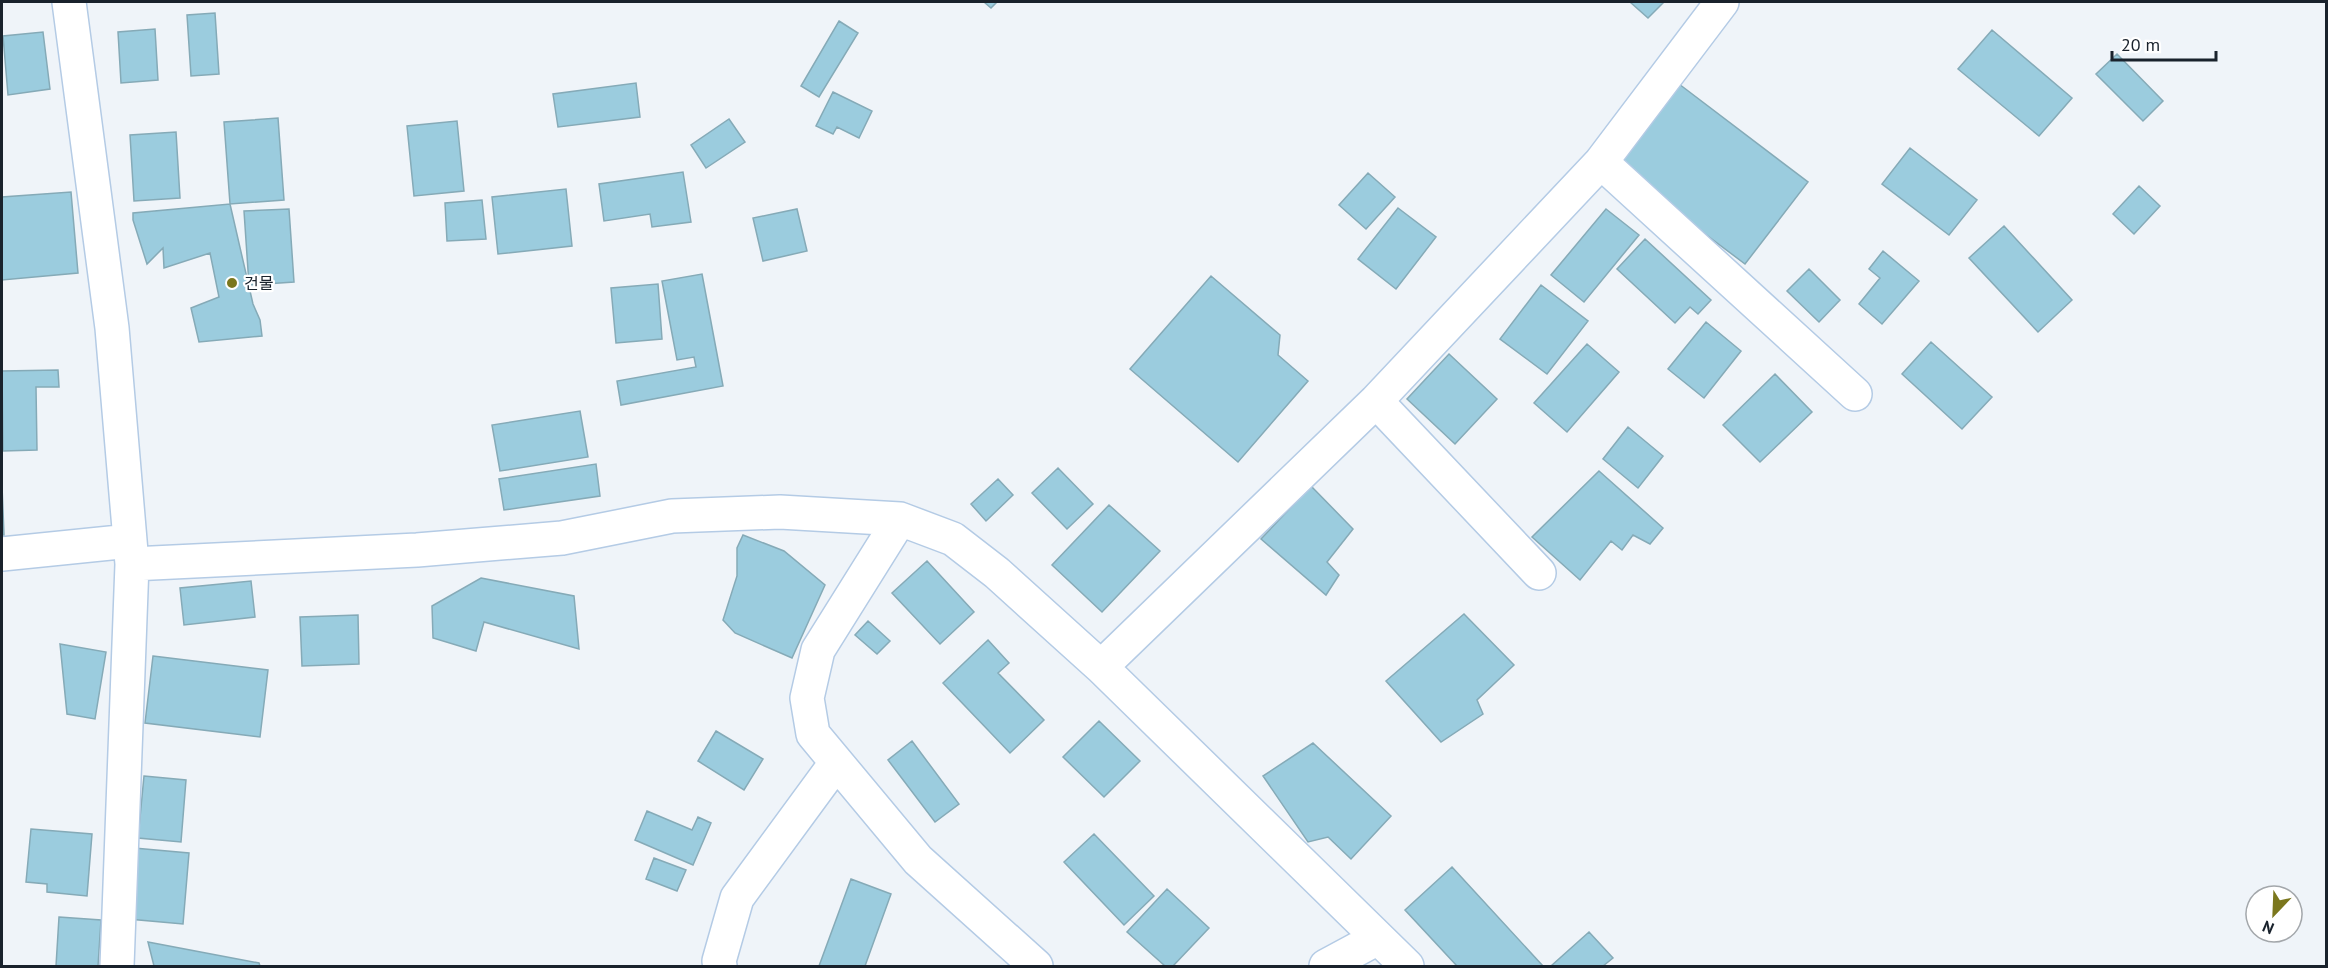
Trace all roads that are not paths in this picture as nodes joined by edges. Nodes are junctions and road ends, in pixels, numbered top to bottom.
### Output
1 (69, 2) edge
2 (1722, 2) edge
3 (1601, 162) junction
4 (1855, 394) dead end
5 (1376, 401) junction
6 (900, 519) junction
7 (131, 553) junction
8 (2, 554) edge
9 (1539, 573) dead end
10 (1101, 666) junction
11 (836, 763) junction
12 (1378, 938) junction
13 (117, 966) edge
14 (720, 966) edge
15 (1036, 966) edge
16 (1326, 966) edge
17 (1407, 966) edge

1 - 7 street
2 - 3 street
3 - 4 street
3 - 5 street
5 - 9 street
5 - 10 street
6 - 7 street
6 - 10 street
6 - 11 street
7 - 8 street
7 - 13 street
10 - 12 street
11 - 14 street
11 - 15 street
12 - 16 street
12 - 17 street

